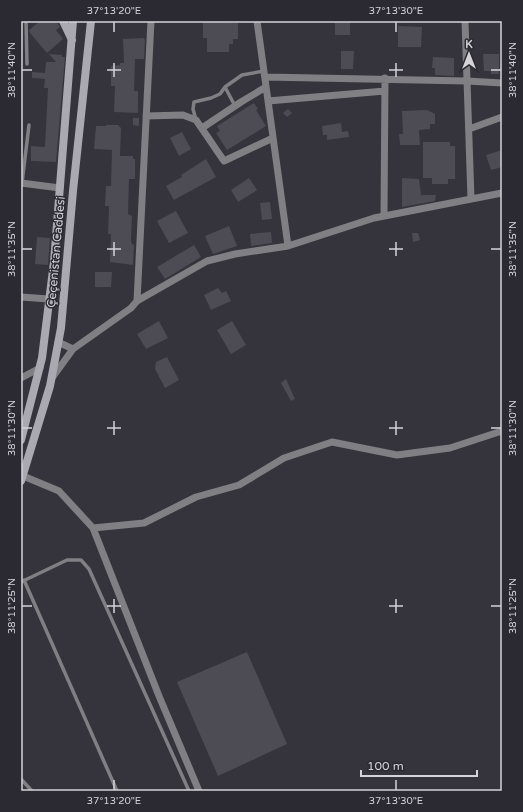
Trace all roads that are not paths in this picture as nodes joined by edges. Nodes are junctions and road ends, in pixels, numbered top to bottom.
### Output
1 (26, 21) edge
2 (62, 21) edge
3 (73, 21) edge
4 (91, 21) edge
5 (95, 21) edge
6 (151, 21) edge
7 (257, 21) edge
8 (465, 21) edge
9 (90, 35) junction
10 (73, 41) junction
11 (27, 64) dead end
12 (265, 74) junction
13 (385, 78) junction
14 (467, 81) junction
15 (502, 83) edge
16 (225, 87) junction
17 (266, 87) junction
18 (385, 91) junction
19 (268, 101) junction
20 (235, 106) junction
21 (146, 116) junction
22 (502, 117) edge
23 (196, 120) junction
24 (29, 125) dead end
25 (202, 128) junction
26 (469, 129) junction
27 (273, 138) junction
28 (21, 183) edge
29 (60, 188) junction
30 (502, 193) edge
31 (471, 199) junction
32 (384, 216) junction
33 (288, 246) junction
34 (21, 297) edge
35 (49, 299) junction
36 (137, 301) junction
37 (58, 342) junction
38 (73, 348) junction
39 (40, 368) junction
40 (21, 378) edge
41 (52, 378) junction
42 (502, 431) edge
43 (21, 440) edge
44 (22, 478) edge
45 (93, 528) junction
46 (22, 581) edge
47 (21, 779) edge
48 (32, 791) edge
49 (117, 791) edge
50 (189, 791) edge
51 (200, 791) edge

1 - 11 lane
2 - 10 main road
3 - 10 main road, Çeçenistan Caddesi
4 - 9 main road, Çeçenistan Caddesi
5 - 9 main road
6 - 21 street
7 - 12 street
8 - 14 street
9 - 37 main road, Çeçenistan Caddesi
10 - 29 main road, Çeçenistan Caddesi
12 - 13 street
12 - 16 lane
12 - 17 street
13 - 14 street
13 - 18 street
14 - 15 street
14 - 26 street
16 - 20 lane
16 - 23 lane
17 - 19 street
17 - 20 street
18 - 19 street
18 - 32 street
19 - 27 street
20 - 25 street
21 - 23 street
21 - 36 street
22 - 26 street
23 - 25 street
24 - 28 lane
25 - 27 street
26 - 31 street
27 - 33 street
28 - 29 street
29 - 35 main road, Çeçenistan Caddesi
30 - 31 street
31 - 32 street
32 - 33 street
33 - 36 street
34 - 35 street
35 - 39 main road, Çeçenistan Caddesi
36 - 38 street
37 - 38 street
37 - 41 main road, Çeçenistan Caddesi
38 - 41 street
39 - 40 street
39 - 43 main road, Çeçenistan Caddesi
41 - 44 main road, Çeçenistan Caddesi
42 - 45 street
44 - 45 street
45 - 51 street
46 - 49 lane
46 - 50 lane
47 - 48 lane

